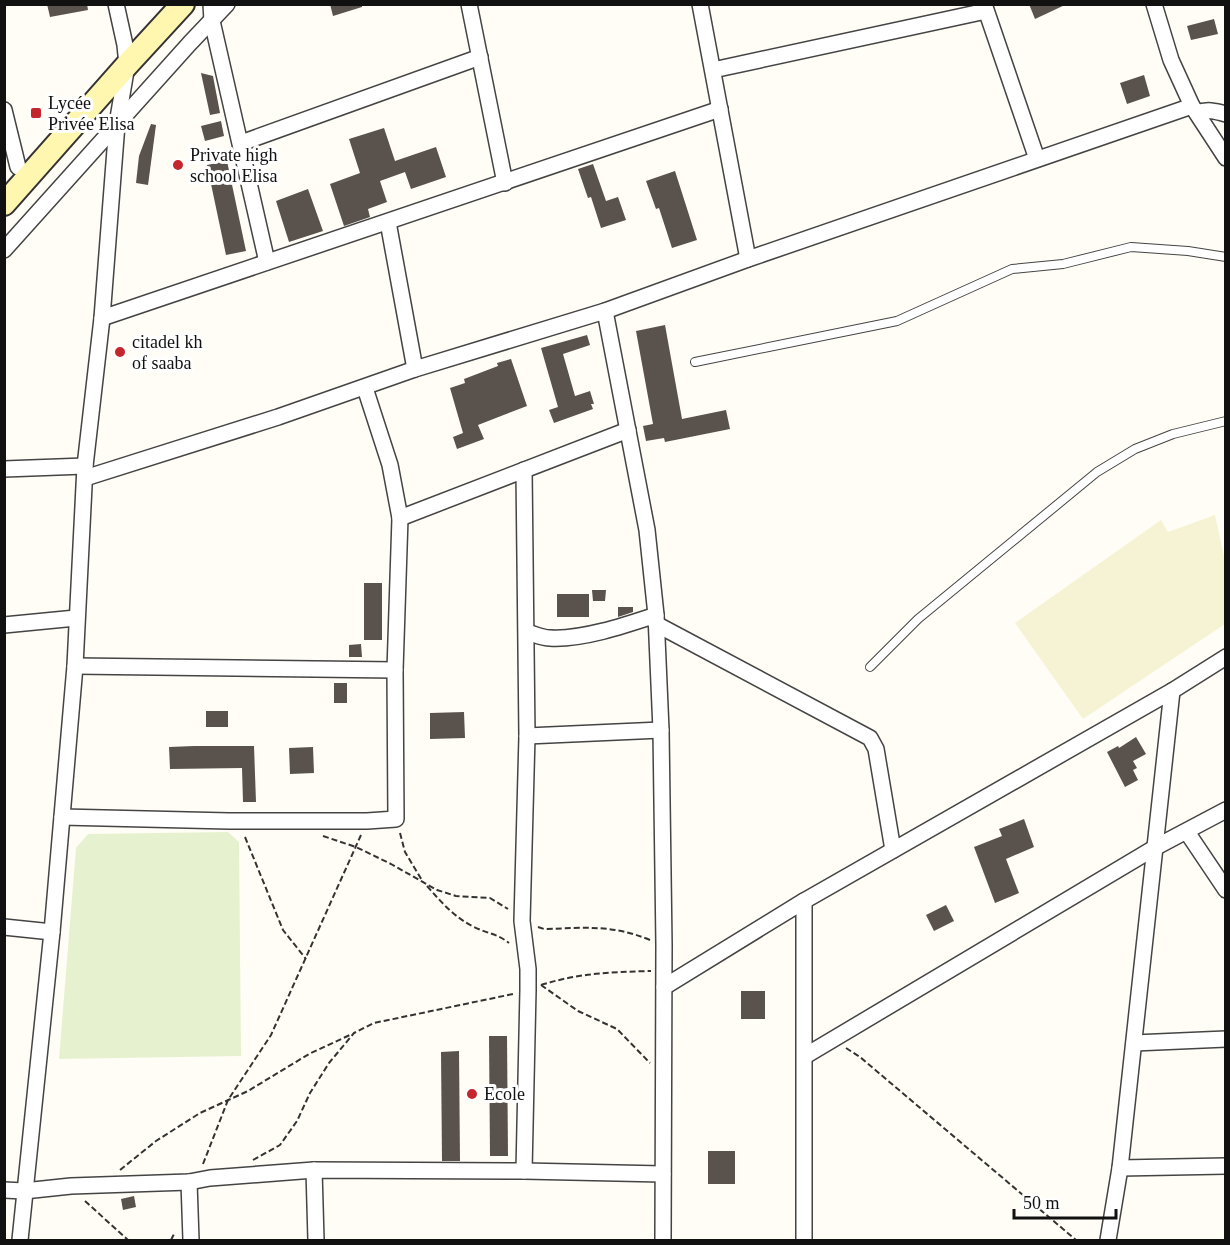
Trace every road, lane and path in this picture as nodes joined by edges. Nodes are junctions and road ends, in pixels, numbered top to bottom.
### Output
1 (117, 4) edge
2 (163, 4) edge
3 (183, 4) edge
4 (210, 4) edge
5 (227, 4) edge
6 (469, 4) edge
7 (700, 4) edge
8 (1154, 4) edge
9 (985, 8) edge
10 (212, 21) junction
11 (126, 55) junction
12 (480, 57) junction
13 (713, 70) junction
14 (720, 109) junction
15 (4, 110) edge
16 (1194, 110) junction
17 (1226, 114) edge
18 (117, 124) junction
19 (241, 142) junction
20 (1226, 158) edge
21 (1037, 159) junction
22 (11, 175) edge
23 (505, 183) junction
24 (4, 204) edge
25 (388, 222) junction
26 (4, 250) edge
27 (1226, 257) edge
28 (748, 259) junction
29 (267, 262) junction
30 (605, 310) junction
31 (102, 318) junction
32 (695, 362) dead end
33 (415, 369) junction
34 (365, 388) junction
35 (1226, 421) edge
36 (628, 430) junction
37 (4, 469) edge
38 (524, 470) junction
39 (85, 472) junction
40 (400, 518) junction
41 (76, 618) junction
42 (656, 619) junction
43 (4, 625) edge
44 (527, 632) junction
45 (1226, 657) edge
46 (75, 666) junction
47 (870, 667) dead end
48 (395, 670) junction
49 (1172, 691) junction
50 (661, 730) junction
51 (527, 736) junction
52 (1226, 810) edge
53 (62, 817) junction
54 (229, 821) junction
55 (367, 821) junction
56 (1187, 832) junction
57 (324, 836) dead end
58 (356, 847) junction
59 (1156, 847) junction
60 (893, 850) junction
61 (1226, 890) edge
62 (804, 901) junction
63 (522, 921) junction
64 (4, 927) edge
65 (52, 932) junction
66 (664, 945) junction
67 (306, 959) junction
68 (663, 979) junction
69 (528, 990) junction
70 (354, 1033) junction
71 (1226, 1039) edge
72 (834, 1040) junction
73 (1134, 1043) junction
74 (805, 1056) junction
75 (228, 1100) junction
76 (248, 1162) dead end
77 (1226, 1166) edge
78 (1120, 1168) junction
79 (314, 1170) junction
80 (524, 1171) junction
81 (663, 1174) junction
82 (193, 1181) junction
83 (102, 1185) junction
84 (71, 1186) junction
85 (4, 1190) edge
86 (24, 1191) junction
87 (176, 1231) dead end
88 (20, 1240) edge
89 (128, 1240) edge
90 (171, 1240) edge
91 (191, 1240) edge
92 (316, 1240) edge
93 (663, 1240) edge
94 (804, 1240) edge
95 (1076, 1240) edge
96 (1108, 1240) edge

1 - 11 street
2 - 11 street
3 - 11 street
4 - 10 street
5 - 10 street
6 - 12 street
7 - 13 street
8 - 16 street
9 - 13 street
9 - 21 street
10 - 18 street
10 - 19 street
11 - 18 street
11 - 22 street
11 - 24 street
12 - 19 street
12 - 23 street
13 - 14 street
14 - 23 street
14 - 28 street
15 - 22 street
16 - 17 street
16 - 20 street
16 - 21 street
18 - 26 street
18 - 31 street
19 - 29 street
21 - 28 street
23 - 25 street
25 - 29 street
25 - 33 street
27 - 32 lane
28 - 30 street
29 - 31 street
30 - 33 street
30 - 36 street
31 - 39 street
33 - 34 street
34 - 39 street
34 - 40 street
35 - 47 lane
36 - 38 street
36 - 42 street
37 - 39 street
38 - 40 street
38 - 44 street
39 - 41 street
40 - 48 street
41 - 43 street
41 - 46 street
42 - 44 street
42 - 50 street
42 - 60 street
44 - 51 street
45 - 49 street
46 - 48 street
46 - 53 street
48 - 55 street
49 - 59 street
49 - 60 street
50 - 51 street
50 - 66 street
51 - 63 street
52 - 56 street
53 - 54 street
53 - 65 street
54 - 55 street
54 - 67 path
55 - 58 path
56 - 59 street
56 - 61 street
57 - 58 path
58 - 63 path
58 - 67 path
59 - 72 street
59 - 73 street
60 - 62 street
62 - 68 street
62 - 74 street
63 - 66 path
63 - 69 street
64 - 65 street
65 - 86 street
66 - 68 street
67 - 75 path
68 - 69 path
68 - 81 street
69 - 70 path
69 - 80 street
70 - 75 path
70 - 76 path
71 - 73 street
72 - 74 street
72 - 95 path
73 - 78 street
74 - 94 street
75 - 82 path
75 - 83 path
77 - 78 street
78 - 96 street
79 - 80 street
79 - 82 street
79 - 92 street
80 - 81 street
81 - 93 street
82 - 83 street
82 - 91 street
83 - 84 street
84 - 86 street
84 - 89 path
85 - 86 street
86 - 88 street
87 - 90 path

